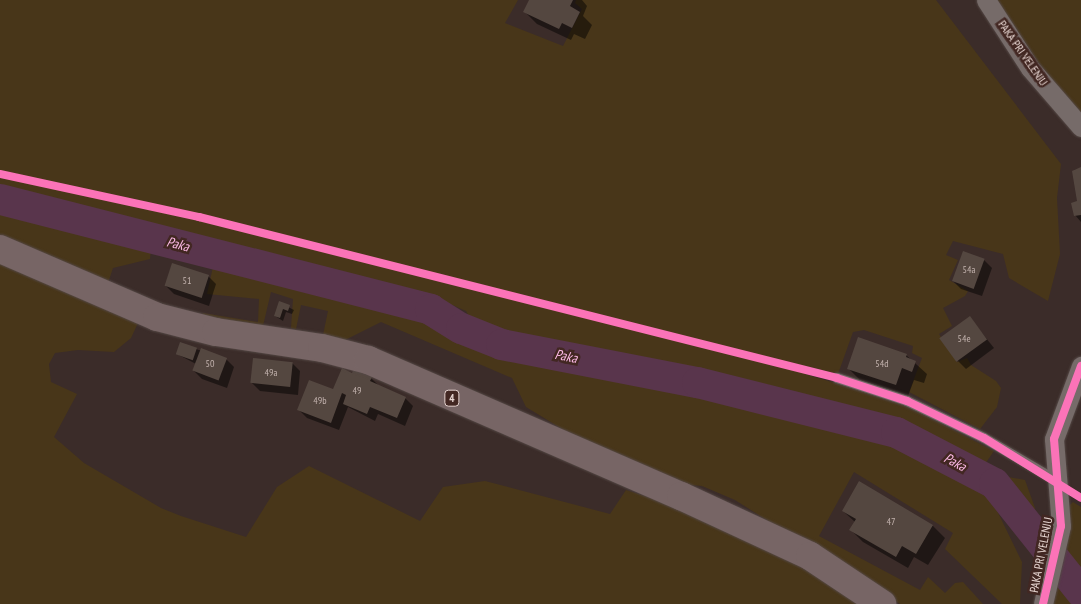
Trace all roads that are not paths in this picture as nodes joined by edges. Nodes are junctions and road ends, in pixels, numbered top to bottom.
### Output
1 (986, 0) edge
2 (1081, 127) edge
3 (0, 249) edge
4 (1081, 366) edge
5 (837, 378) dead end
6 (1057, 481) junction
7 (1044, 600) edge
8 (882, 604) edge

1 - 2 street, PAKA PRI VELENJU
3 - 8 main road, 4
4 - 6 street, PAKA PRI VELENJU
5 - 6 lane
6 - 7 street, PAKA PRI VELENJU

